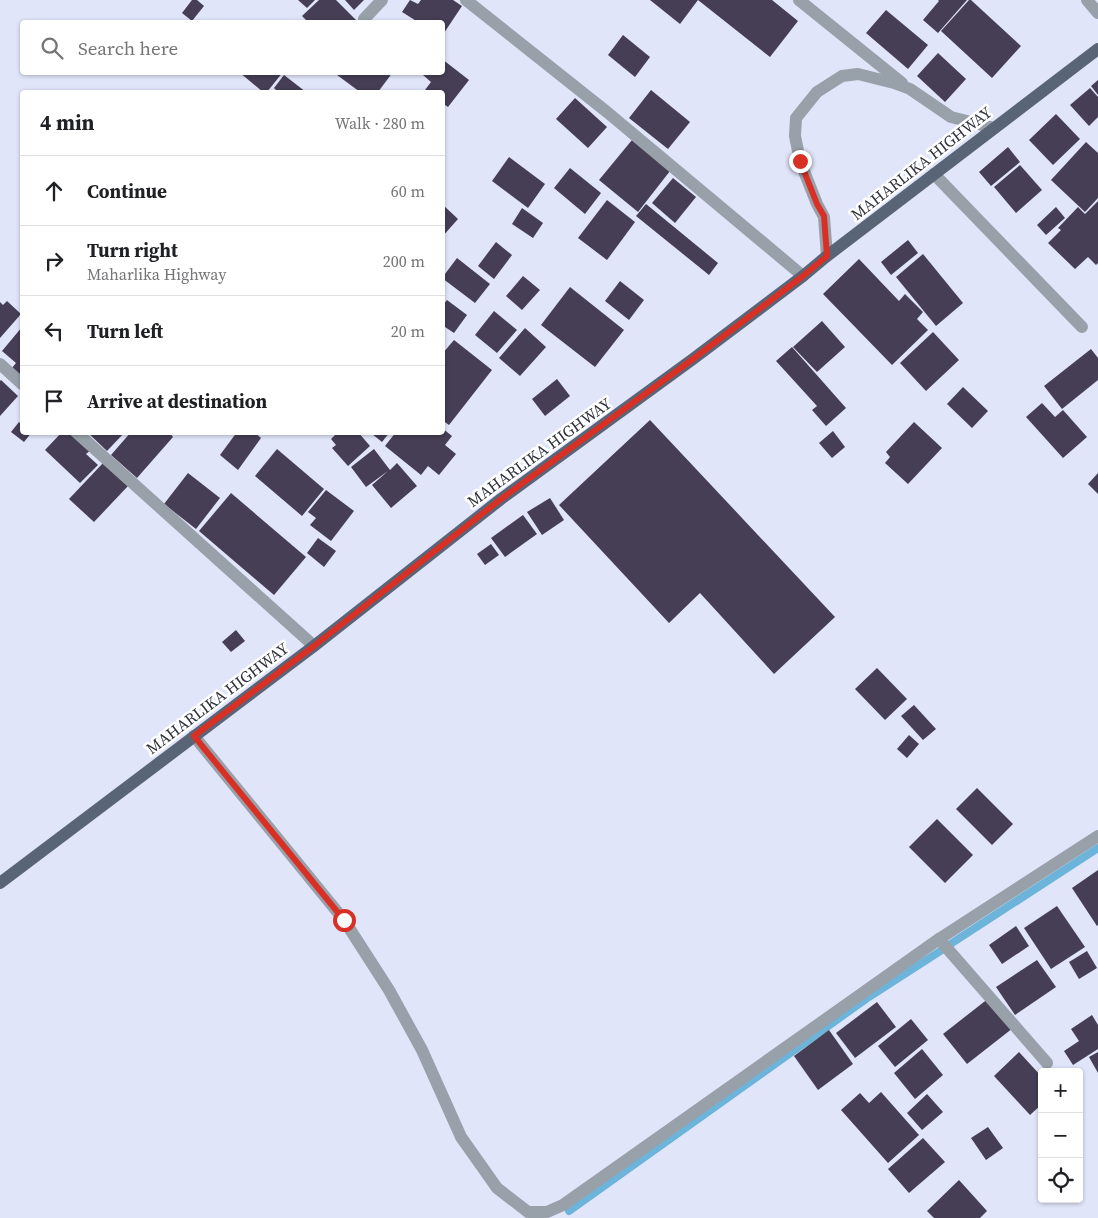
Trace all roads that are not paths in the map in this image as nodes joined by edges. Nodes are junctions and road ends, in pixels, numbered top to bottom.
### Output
1 (382, 0) edge
2 (466, 0) edge
3 (799, 0) edge
4 (1087, 0) edge
5 (1098, 13) edge
6 (364, 19) dead end
7 (1098, 49) edge
8 (910, 89) junction
9 (994, 128) junction
10 (934, 174) junction
11 (827, 256) junction
12 (803, 276) junction
13 (1082, 327) dead end
14 (0, 364) edge
15 (20, 382) edge
16 (79, 435) edge
17 (314, 646) junction
18 (194, 736) junction
19 (1098, 836) edge
20 (0, 883) edge
21 (939, 939) junction
22 (1047, 1063) dead end

1 - 6 street
2 - 12 street
3 - 8 street
4 - 5 street
7 - 9 main road, MAHARLIKA HIGHWAY
8 - 9 street
8 - 11 street
9 - 10 main road, MAHARLIKA HIGHWAY
10 - 11 main road, MAHARLIKA HIGHWAY
10 - 13 street
11 - 12 main road, MAHARLIKA HIGHWAY
12 - 17 main road, MAHARLIKA HIGHWAY
14 - 15 street
16 - 17 street
17 - 18 main road, MAHARLIKA HIGHWAY
18 - 20 main road, MAHARLIKA HIGHWAY
18 - 21 street
19 - 21 street
21 - 22 street

